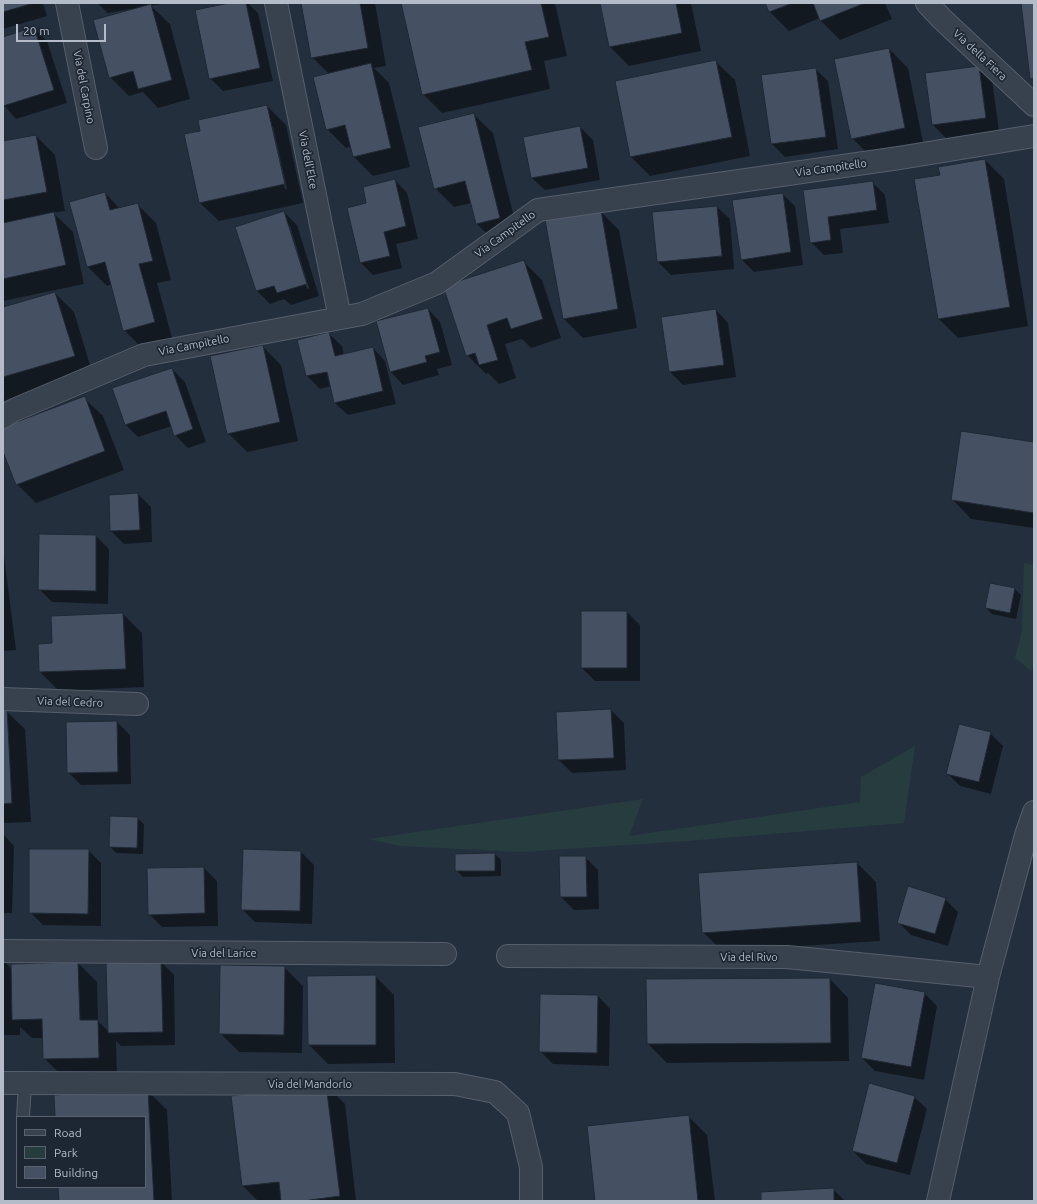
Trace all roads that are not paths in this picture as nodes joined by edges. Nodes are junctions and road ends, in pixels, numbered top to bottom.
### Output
1 (67, 3) edge
2 (276, 3) edge
3 (927, 3) edge
4 (1034, 105) edge
5 (1034, 136) edge
6 (96, 148) dead end
7 (340, 318) junction
8 (3, 417) edge
9 (3, 699) edge
10 (137, 704) dead end
11 (1034, 812) edge
12 (3, 951) edge
13 (445, 954) dead end
14 (508, 956) dead end
15 (988, 977) junction
16 (3, 1083) edge
17 (25, 1083) junction
18 (23, 1116) edge
19 (531, 1201) edge
20 (938, 1201) edge

1 - 6 street, Via del Carpino
2 - 7 street, Via dell'Elce
3 - 4 street, Via della Fiera
5 - 7 street, Via Campitello
7 - 8 street, Via Campitello
9 - 10 street, Via del Cedro
11 - 15 street
12 - 13 street, Via del Larice
14 - 15 street, Via del Rivo
15 - 20 street
16 - 17 street, Via del Mandorlo
17 - 18 lane
17 - 19 street, Via del Mandorlo

